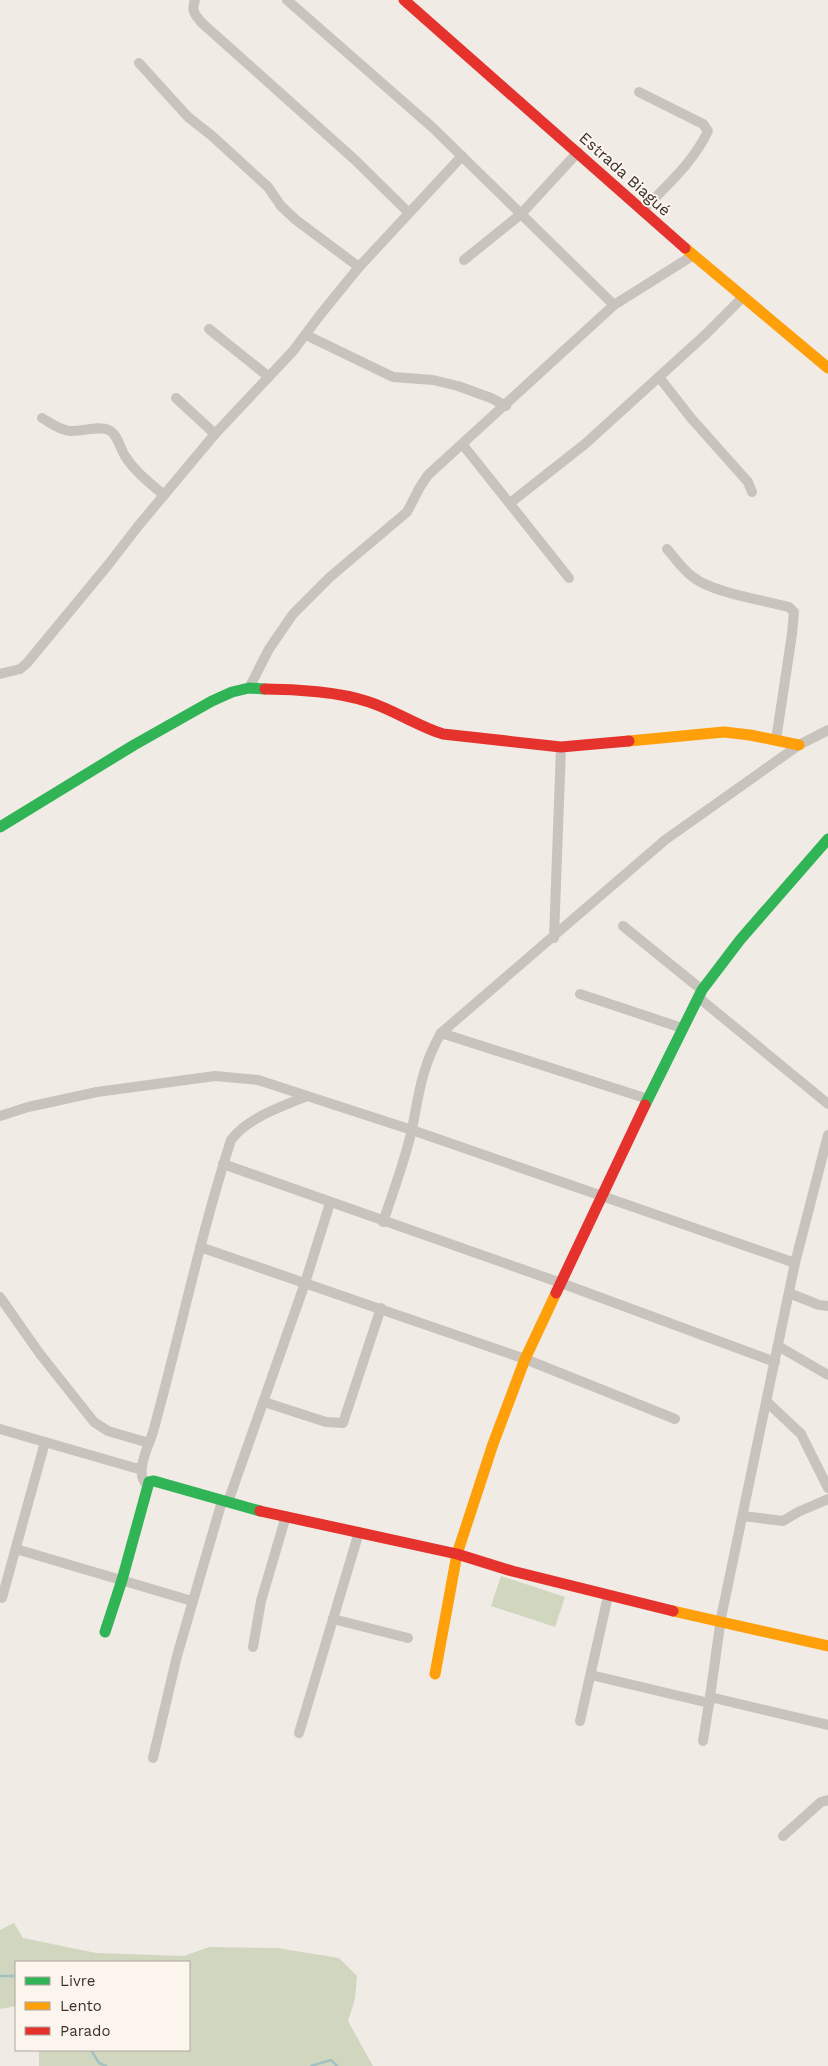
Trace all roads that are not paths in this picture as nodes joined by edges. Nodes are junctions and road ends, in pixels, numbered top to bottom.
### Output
1 (195, 0) edge
2 (287, 0) edge
3 (404, 0) edge
4 (139, 63) dead end
5 (639, 92) dead end
6 (578, 152) junction
7 (462, 156) junction
8 (642, 211) junction
9 (409, 213) junction
10 (521, 214) junction
11 (692, 256) junction
12 (464, 260) dead end
13 (360, 267) junction
14 (742, 298) junction
15 (614, 305) junction
16 (209, 329) dead end
17 (306, 335) junction
18 (828, 368) edge
19 (269, 377) junction
20 (659, 377) junction
21 (176, 398) dead end
22 (506, 406) junction
23 (42, 418) dead end
24 (215, 434) junction
25 (463, 445) junction
26 (752, 492) dead end
27 (164, 495) junction
28 (510, 503) junction
29 (667, 549) dead end
30 (569, 578) dead end
31 (0, 674) edge
32 (249, 688) junction
33 (828, 730) edge
34 (776, 740) junction
35 (798, 745) junction
36 (561, 747) junction
37 (0, 827) edge
38 (828, 839) edge
39 (623, 926) dead end
40 (554, 938) junction
41 (700, 993) junction
42 (580, 994) dead end
43 (682, 1028) junction
44 (441, 1033) junction
45 (307, 1096) junction
46 (648, 1099) junction
47 (828, 1104) edge
48 (0, 1116) edge
49 (412, 1130) junction
50 (828, 1135) edge
51 (223, 1164) junction
52 (601, 1196) junction
53 (330, 1203) junction
54 (383, 1222) junction
55 (200, 1247) junction
56 (795, 1263) junction
57 (305, 1282) junction
58 (561, 1283) junction
59 (789, 1293) junction
60 (0, 1297) edge
61 (828, 1306) edge
62 (381, 1308) junction
63 (778, 1346) junction
64 (525, 1359) junction
65 (775, 1362) junction
66 (828, 1375) edge
67 (264, 1402) junction
68 (767, 1402) junction
69 (675, 1419) dead end
70 (0, 1429) edge
71 (45, 1442) junction
72 (150, 1443) junction
73 (140, 1468) junction
74 (147, 1485) junction
75 (828, 1488) edge
76 (828, 1499) edge
77 (225, 1501) junction
78 (286, 1516) junction
79 (743, 1516) junction
80 (358, 1532) junction
81 (16, 1549) junction
82 (457, 1554) junction
83 (122, 1580) junction
84 (608, 1596) junction
85 (2, 1598) dead end
86 (192, 1601) junction
87 (333, 1619) junction
88 (720, 1622) junction
89 (105, 1632) dead end
90 (408, 1638) dead end
91 (828, 1646) edge
92 (253, 1647) dead end
93 (435, 1674) dead end
94 (592, 1675) junction
95 (709, 1700) junction
96 (580, 1721) dead end
97 (828, 1725) edge
98 (300, 1734) dead end
99 (703, 1741) dead end
100 (153, 1758) dead end
101 (828, 1800) edge
102 (782, 1836) dead end

1 - 9 street
2 - 7 street
3 - 6 street, Estrada Biagué
4 - 13 street
5 - 8 street
6 - 8 street, Estrada Biagué
6 - 10 street
7 - 9 street
7 - 10 street
8 - 11 street, Estrada Biagué
9 - 13 street
10 - 12 street
10 - 15 street
11 - 14 street, Estrada Biagué
11 - 15 street
13 - 17 street
14 - 18 street, Estrada Biagué
14 - 20 street
15 - 22 street
16 - 19 street
17 - 19 street
17 - 22 street
19 - 24 street
20 - 26 street
20 - 28 street
21 - 24 street
22 - 25 street
23 - 27 street
24 - 27 street
25 - 28 street
25 - 32 street
27 - 31 street
28 - 30 street
29 - 34 street
32 - 36 street
32 - 37 street
33 - 35 street
34 - 35 street
34 - 36 street
35 - 40 street
36 - 40 street
38 - 41 street
39 - 41 street
40 - 44 street
41 - 43 street
41 - 47 street
42 - 43 street
43 - 46 street
44 - 46 street
44 - 49 street
45 - 48 street
45 - 49 street
45 - 51 street
46 - 52 street
49 - 52 street
49 - 54 street
50 - 56 street
51 - 53 street
51 - 55 street
52 - 56 street
52 - 58 street
53 - 54 street
53 - 57 street
54 - 58 street
55 - 57 street
55 - 72 street
56 - 59 street
57 - 62 street
57 - 67 street
58 - 64 street
58 - 65 street
59 - 61 street
59 - 63 street
60 - 72 street
62 - 64 street
62 - 67 street
63 - 65 street
63 - 66 street
64 - 69 street
64 - 82 street
65 - 68 street
67 - 77 street
68 - 75 street
68 - 79 street
70 - 71 street
71 - 73 street
71 - 81 street
72 - 73 street
73 - 74 street
74 - 77 street
74 - 83 street
76 - 79 street
77 - 78 street
77 - 86 street
78 - 80 street
78 - 92 street
79 - 88 street
80 - 82 street
80 - 87 street
81 - 83 street
81 - 85 street
82 - 84 street
82 - 93 street
83 - 86 street
83 - 89 street
84 - 88 street
84 - 94 street
86 - 100 street
87 - 90 street
87 - 98 street
88 - 91 street
88 - 95 street
94 - 95 street
94 - 96 street
95 - 97 street
95 - 99 street
101 - 102 street

